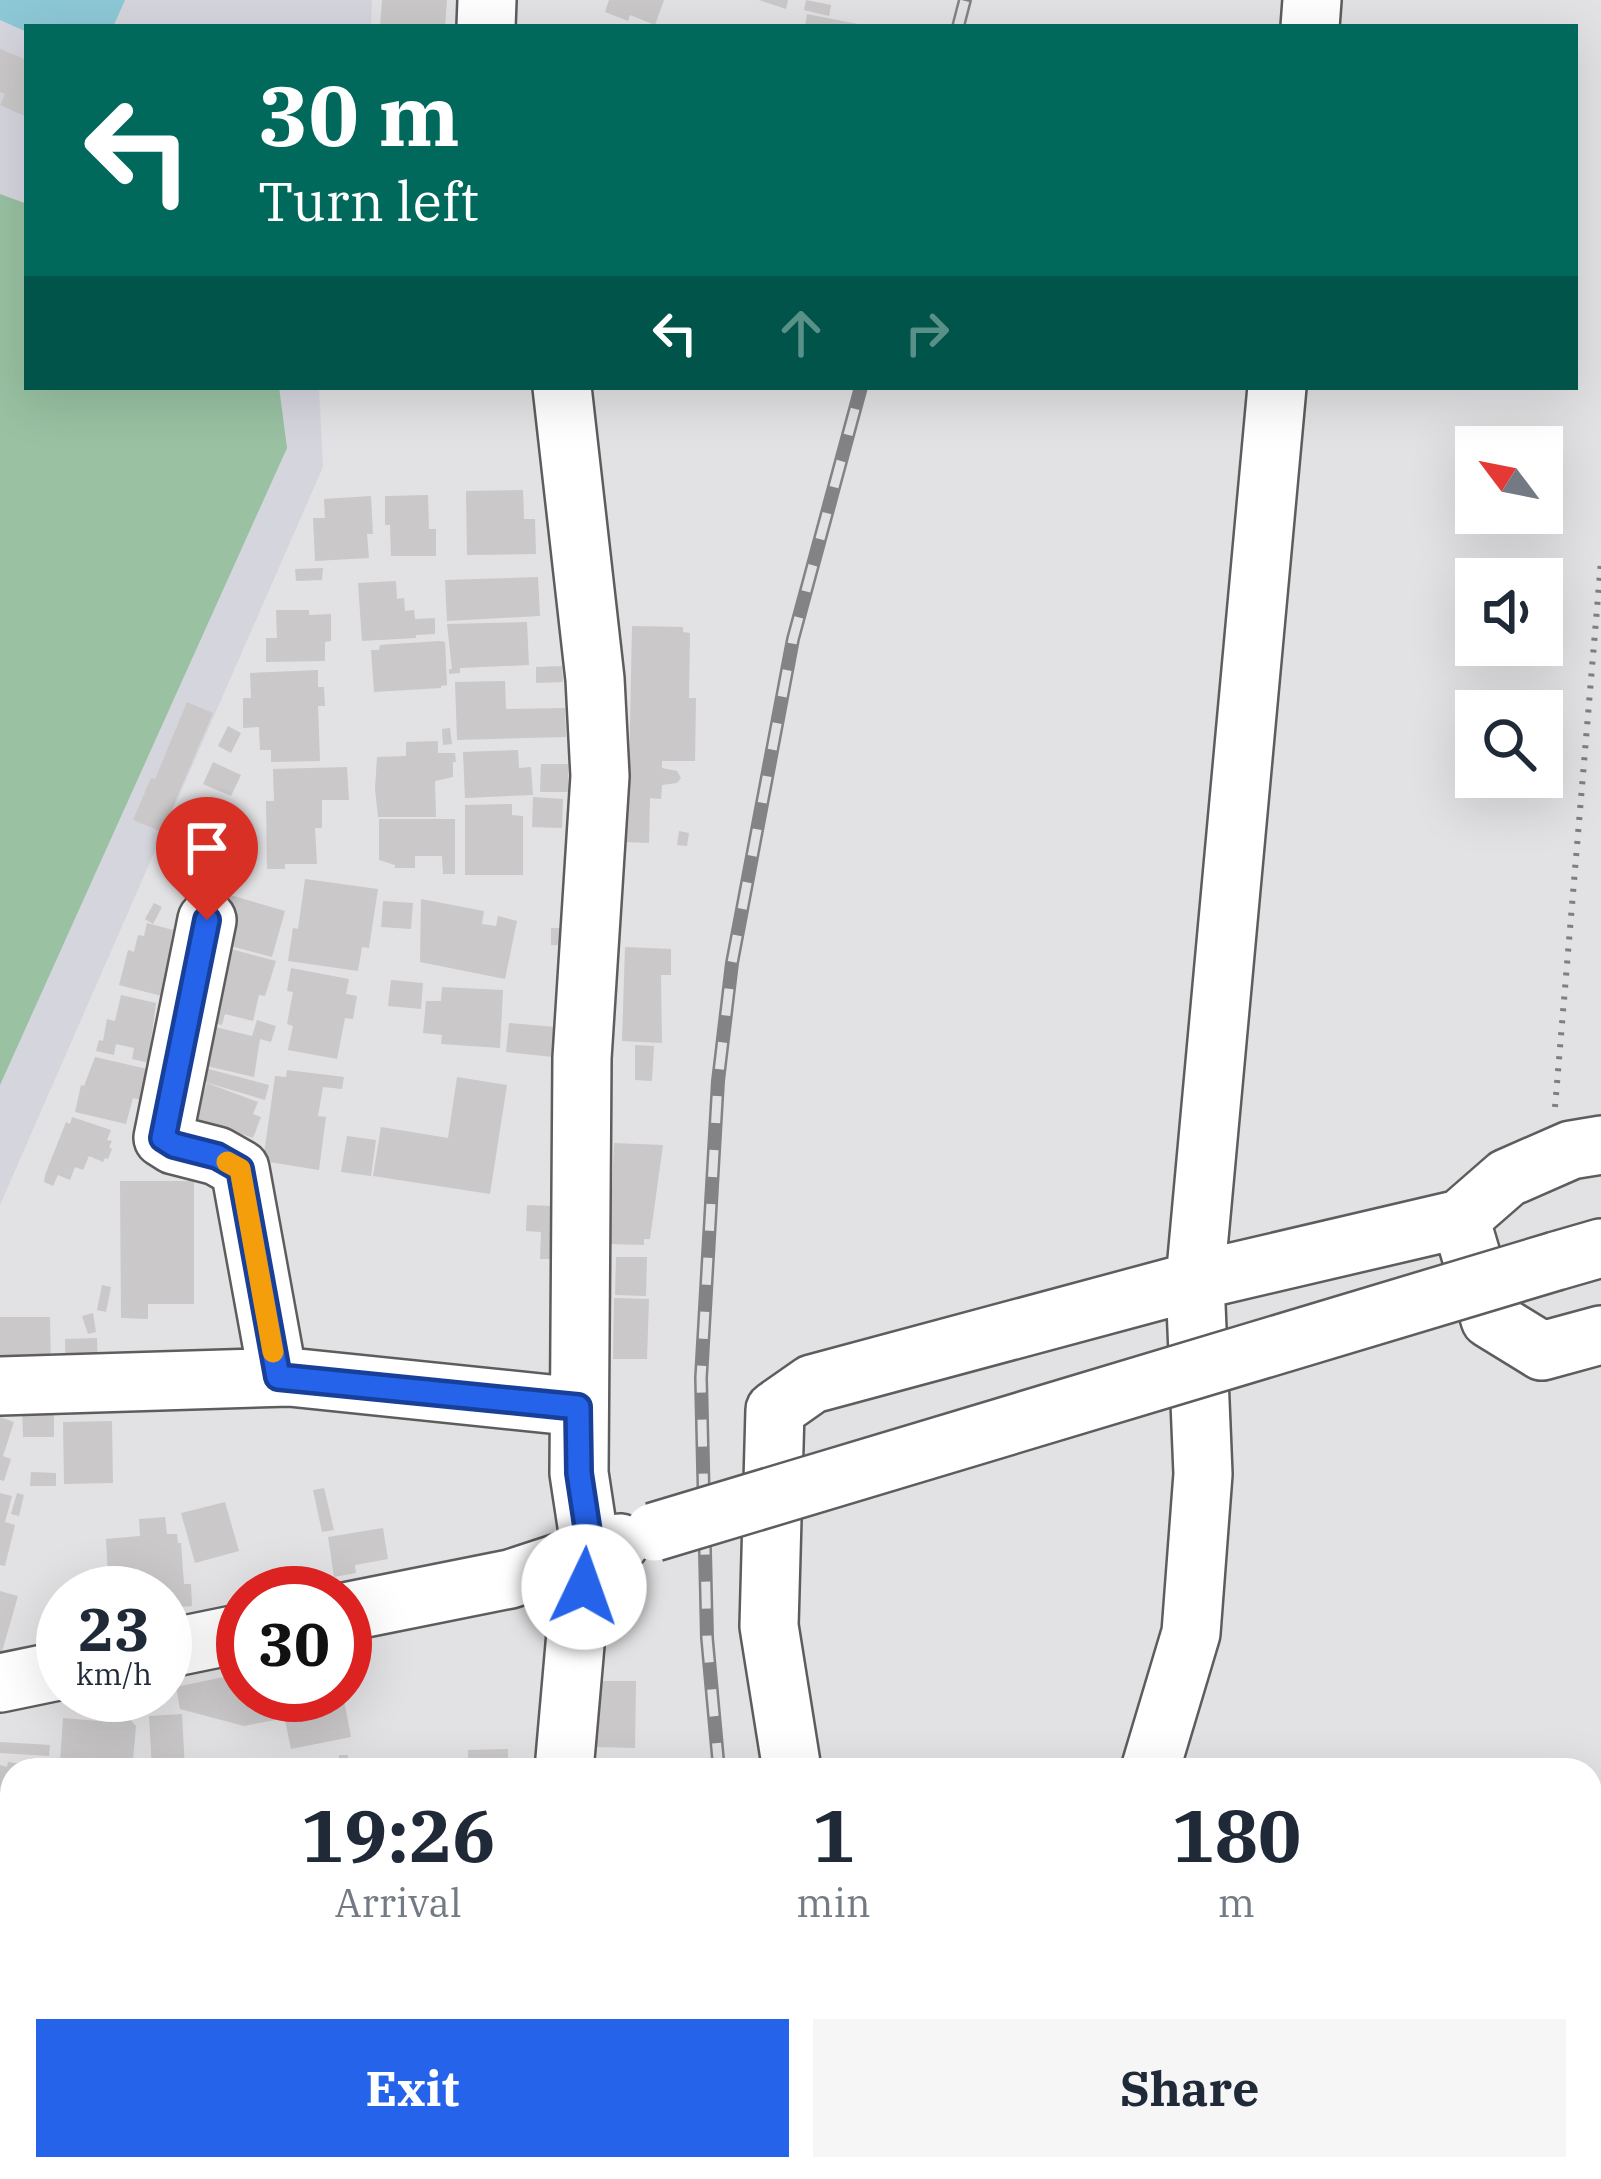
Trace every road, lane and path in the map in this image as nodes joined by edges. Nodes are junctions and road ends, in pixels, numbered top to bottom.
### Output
1 (562, 390) edge
2 (1277, 390) edge
3 (1601, 561) edge
4 (207, 920) dead end
5 (1576, 1152) edge
6 (1460, 1219) junction
7 (1579, 1255) edge
8 (1196, 1281) junction
9 (1601, 1335) edge
10 (278, 1377) junction
11 (0, 1386) edge
12 (578, 1407) junction
13 (591, 1552) junction
14 (372, 1607) edge
15 (36, 1676) edge
16 (0, 1683) edge
17 (564, 1758) edge
18 (789, 1758) edge
19 (1154, 1758) edge

1 - 12 street
2 - 8 street
3 - 5 path
4 - 10 street
5 - 6 street
6 - 8 street
6 - 9 street
7 - 13 street, bridge
8 - 18 street
8 - 19 street
10 - 11 street
10 - 12 street
12 - 13 street
13 - 14 street
13 - 17 street
15 - 16 street

